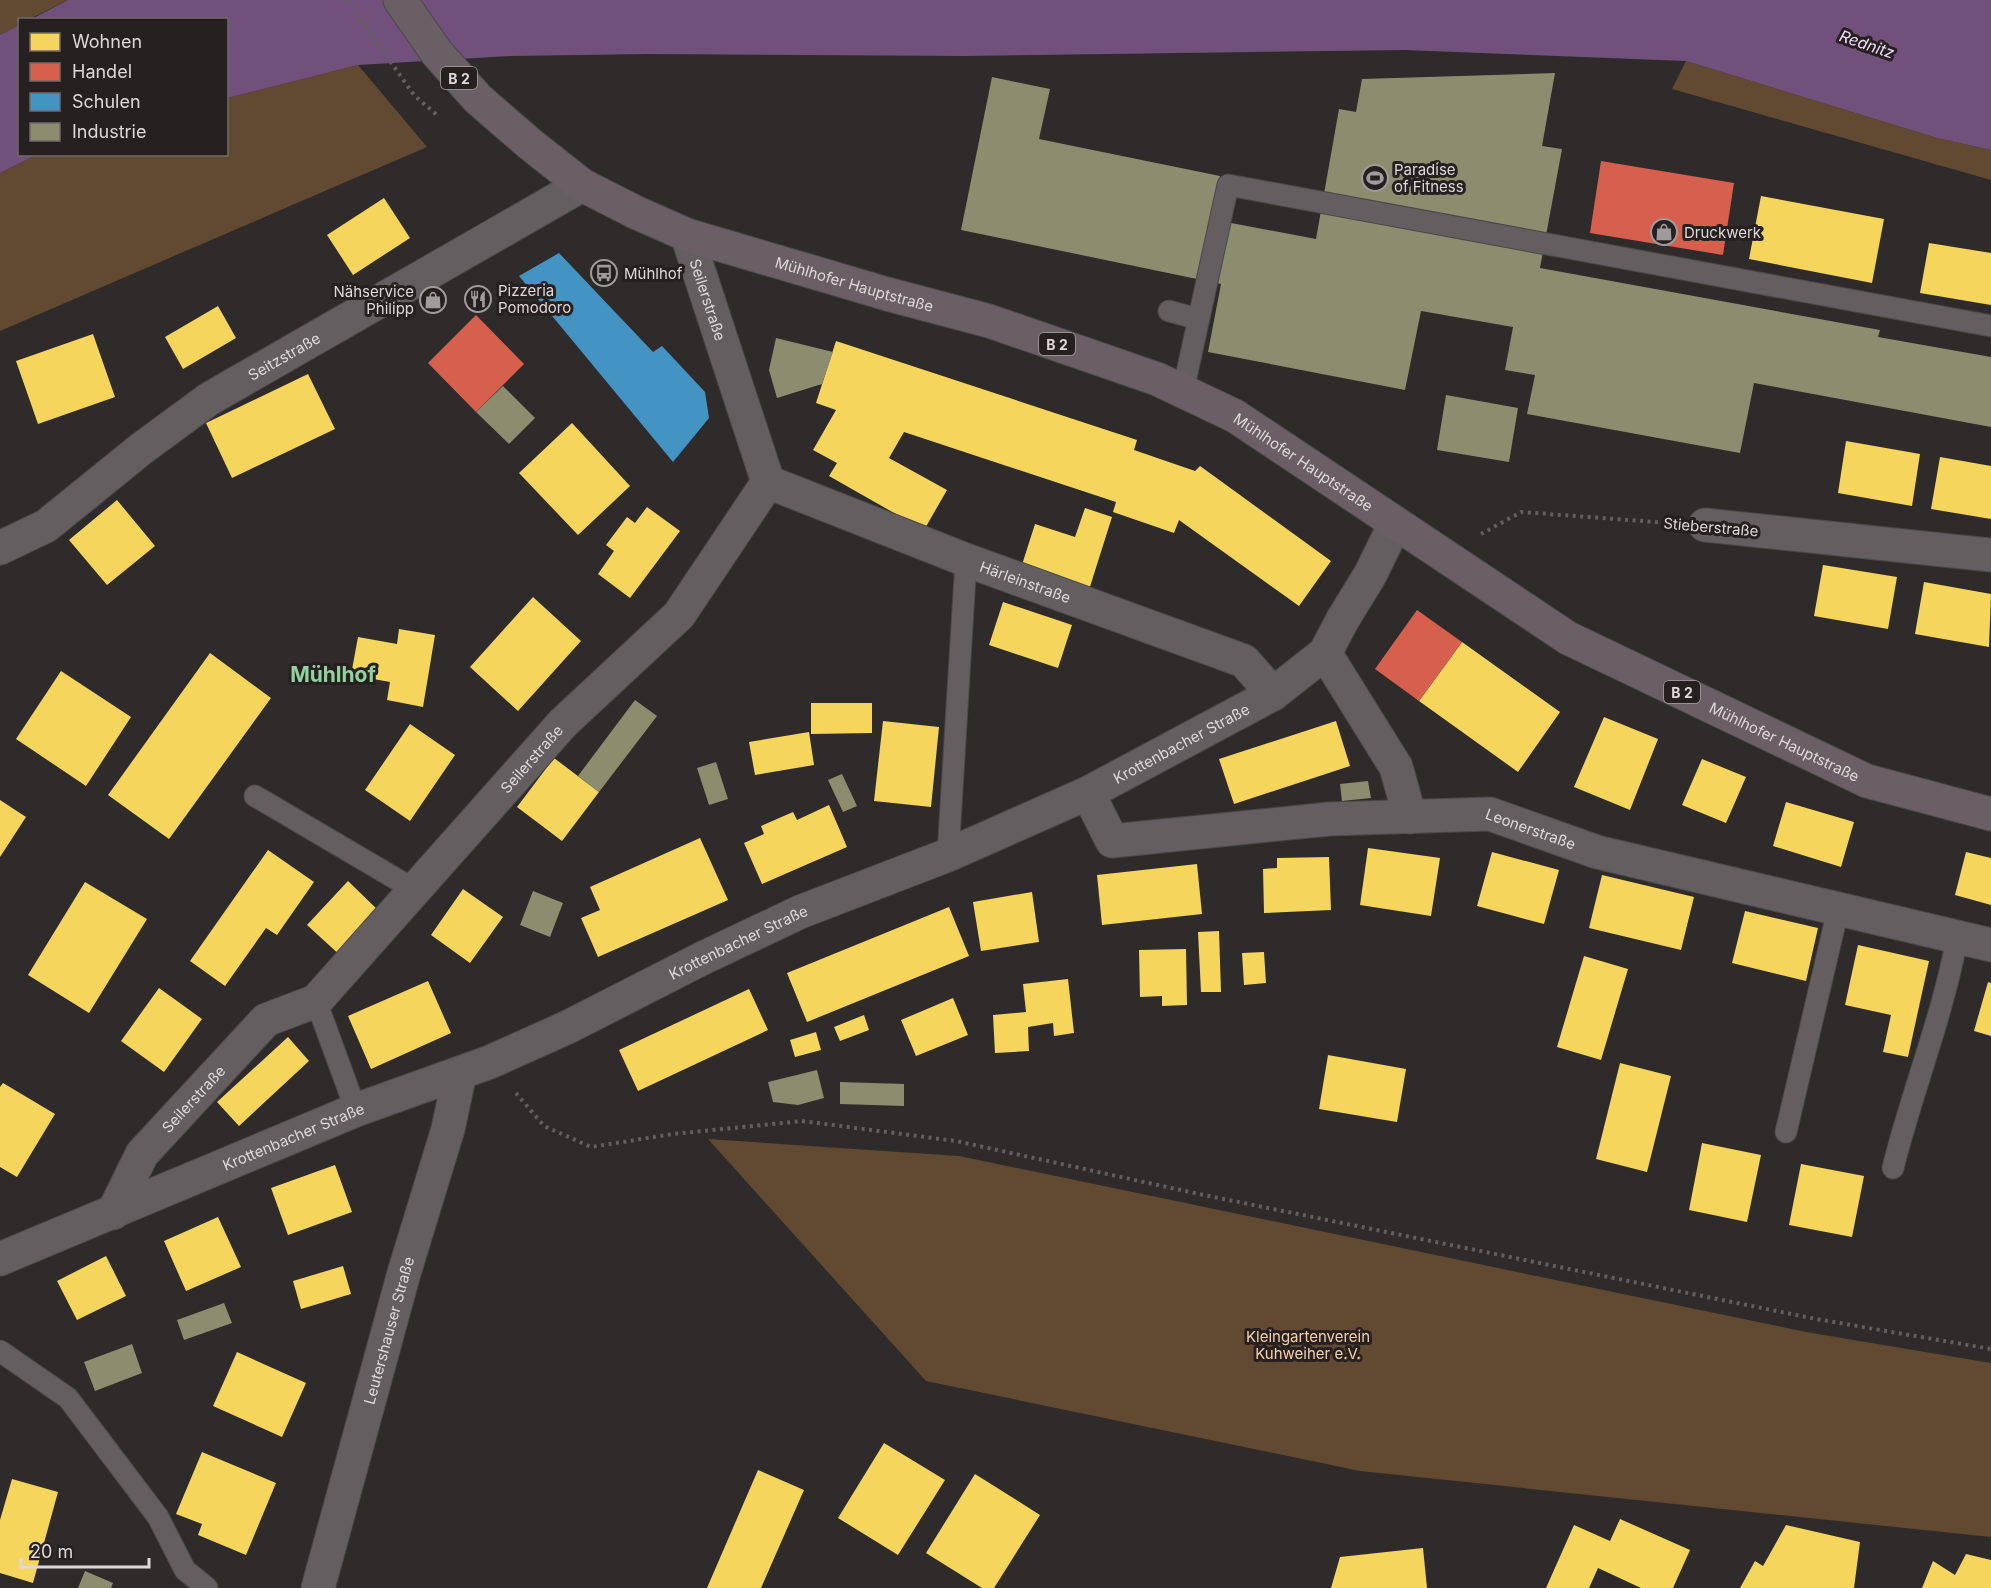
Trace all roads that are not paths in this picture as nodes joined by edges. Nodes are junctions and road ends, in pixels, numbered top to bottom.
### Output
1 (400, 0) edge
2 (582, 184) junction
3 (687, 235) junction
4 (1169, 311) dead end
5 (1198, 319) junction
6 (1991, 326) edge
7 (1183, 392) junction
8 (768, 482) junction
9 (1395, 524) junction
10 (1706, 525) road end
11 (0, 548) edge
12 (1991, 555) edge
13 (966, 560) junction
14 (1325, 653) junction
15 (1273, 694) junction
16 (1088, 793) junction
17 (255, 796) dead end
18 (1991, 814) edge
19 (1410, 817) junction
20 (948, 855) junction
21 (415, 890) junction
22 (1838, 910) junction
23 (1957, 938) junction
24 (1991, 945) edge
25 (316, 1001) junction
26 (460, 1073) junction
27 (356, 1110) junction
28 (1786, 1132) dead end
29 (1893, 1168) dead end
30 (113, 1213) junction
31 (0, 1259) edge
32 (0, 1351) edge
33 (207, 1588) edge
34 (318, 1588) edge

1 - 2 main road, B 2
2 - 3 main road, Mühlhofer Hauptstraße / B 2
2 - 11 street, Seitzstraße
3 - 7 main road, Mühlhofer Hauptstraße / B 2
3 - 8 street, Seilerstraße
4 - 5 lane
5 - 6 lane
5 - 7 lane
7 - 9 main road, Mühlhofer Hauptstraße / B 2
8 - 13 street, Härleinstraße
8 - 21 street, Seilerstraße
9 - 14 street, Krottenbacher Straße
9 - 18 main road, Mühlhofer Hauptstraße / B 2
10 - 12 street, Stieberstraße
13 - 15 street, Härleinstraße
13 - 20 lane
14 - 15 street, Krottenbacher Straße
14 - 19 street
15 - 16 street, Krottenbacher Straße
16 - 19 street, Leonerstraße
16 - 20 street, Krottenbacher Straße
17 - 21 lane
19 - 22 street, Leonerstraße
20 - 26 street, Krottenbacher Straße
21 - 25 street, Seilerstraße
22 - 23 street, Leonerstraße
22 - 28 lane
23 - 24 street, Leonerstraße
23 - 29 lane
25 - 27 lane
25 - 30 street, Seilerstraße
26 - 27 street, Krottenbacher Straße
26 - 34 street, Leutershauser Straße
27 - 30 street, Krottenbacher Straße
30 - 31 street, Krottenbacher Straße
32 - 33 lane

